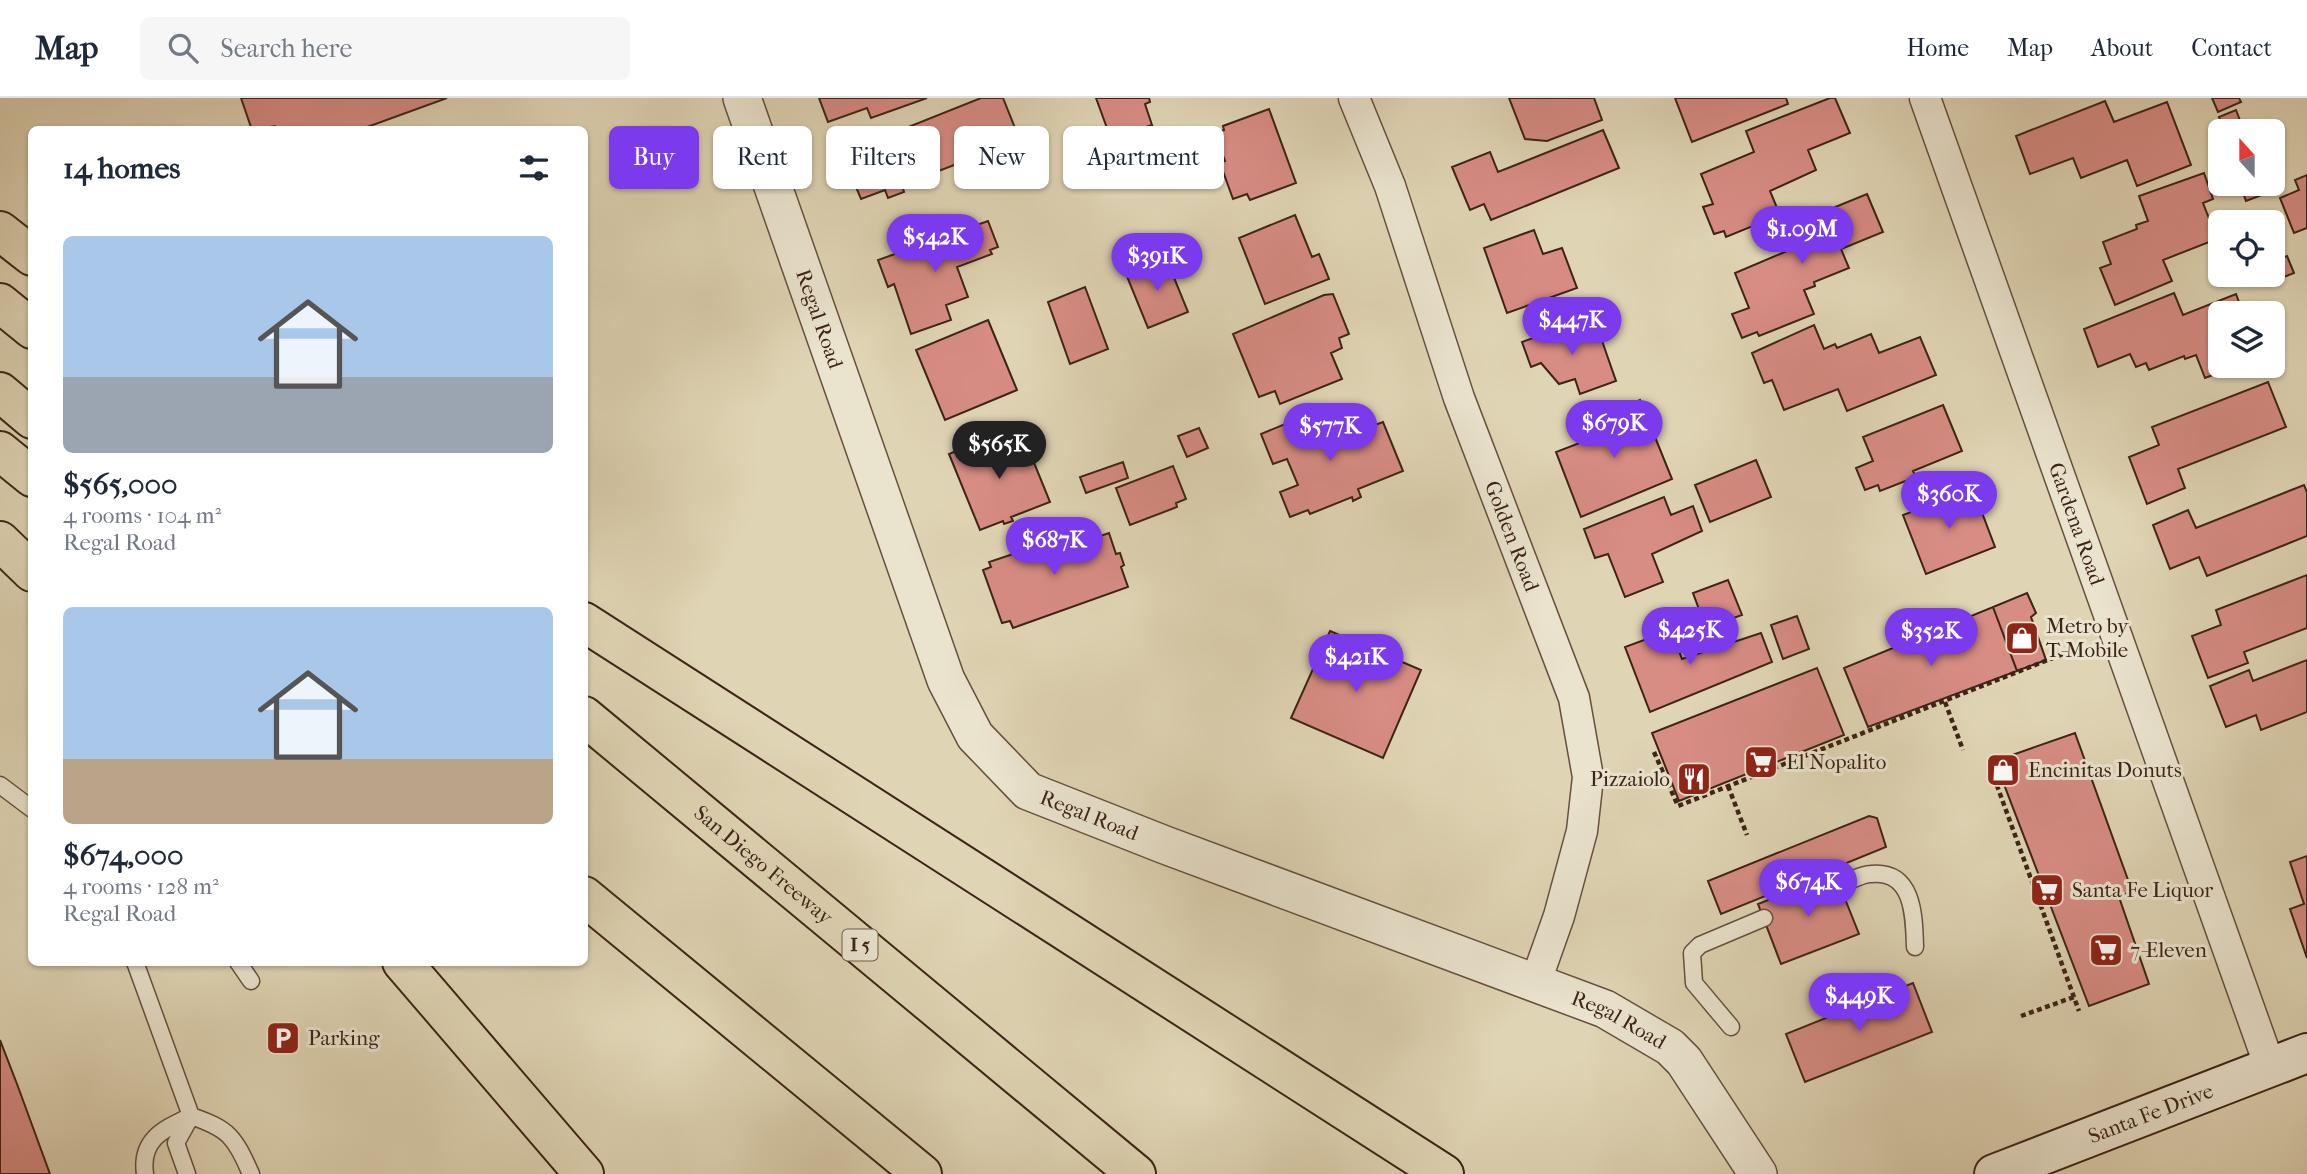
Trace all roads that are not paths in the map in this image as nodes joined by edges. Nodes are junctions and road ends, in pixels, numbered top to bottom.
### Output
1 (742, 98) edge
2 (1354, 98) edge
3 (1925, 98) edge
4 (0, 230) edge
5 (28, 253) edge
6 (0, 303) edge
7 (28, 326) edge
8 (0, 393) edge
9 (28, 416) edge
10 (0, 451) edge
11 (28, 474) edge
12 (0, 541) edge
13 (28, 568) edge
14 (588, 625) edge
15 (588, 719) edge
16 (0, 785) edge
17 (28, 806) edge
18 (1839, 886) dead end
19 (588, 899) edge
20 (1764, 918) dead end
21 (1915, 947) dead end
22 (136, 966) edge
23 (242, 966) edge
24 (405, 966) edge
25 (251, 981) dead end
26 (1536, 981) junction
27 (1731, 1027) dead end
28 (2307, 1052) edge
29 (2270, 1067) junction
30 (191, 1116) junction
31 (144, 1173) edge
32 (187, 1174) edge
33 (251, 1174) edge
34 (584, 1174) edge
35 (922, 1174) edge
36 (1136, 1174) edge
37 (1444, 1174) edge
38 (1758, 1174) edge
39 (1993, 1174) edge

1 - 26 street, Regal Road
2 - 26 street, Golden Road
3 - 29 street, Gardena Road
4 - 5 highway
6 - 7 highway
8 - 9 highway
10 - 11 highway
12 - 13 highway
14 - 37 highway
15 - 36 highway, San Diego Freeway / I 5
16 - 17 lane
18 - 21 lane
19 - 35 highway
20 - 27 lane
22 - 30 lane
23 - 25 lane
24 - 34 highway
26 - 38 street, Regal Road
28 - 29 main road, Santa Fe Drive
29 - 39 main road, Santa Fe Drive
30 - 31 lane
30 - 32 lane
30 - 33 lane

